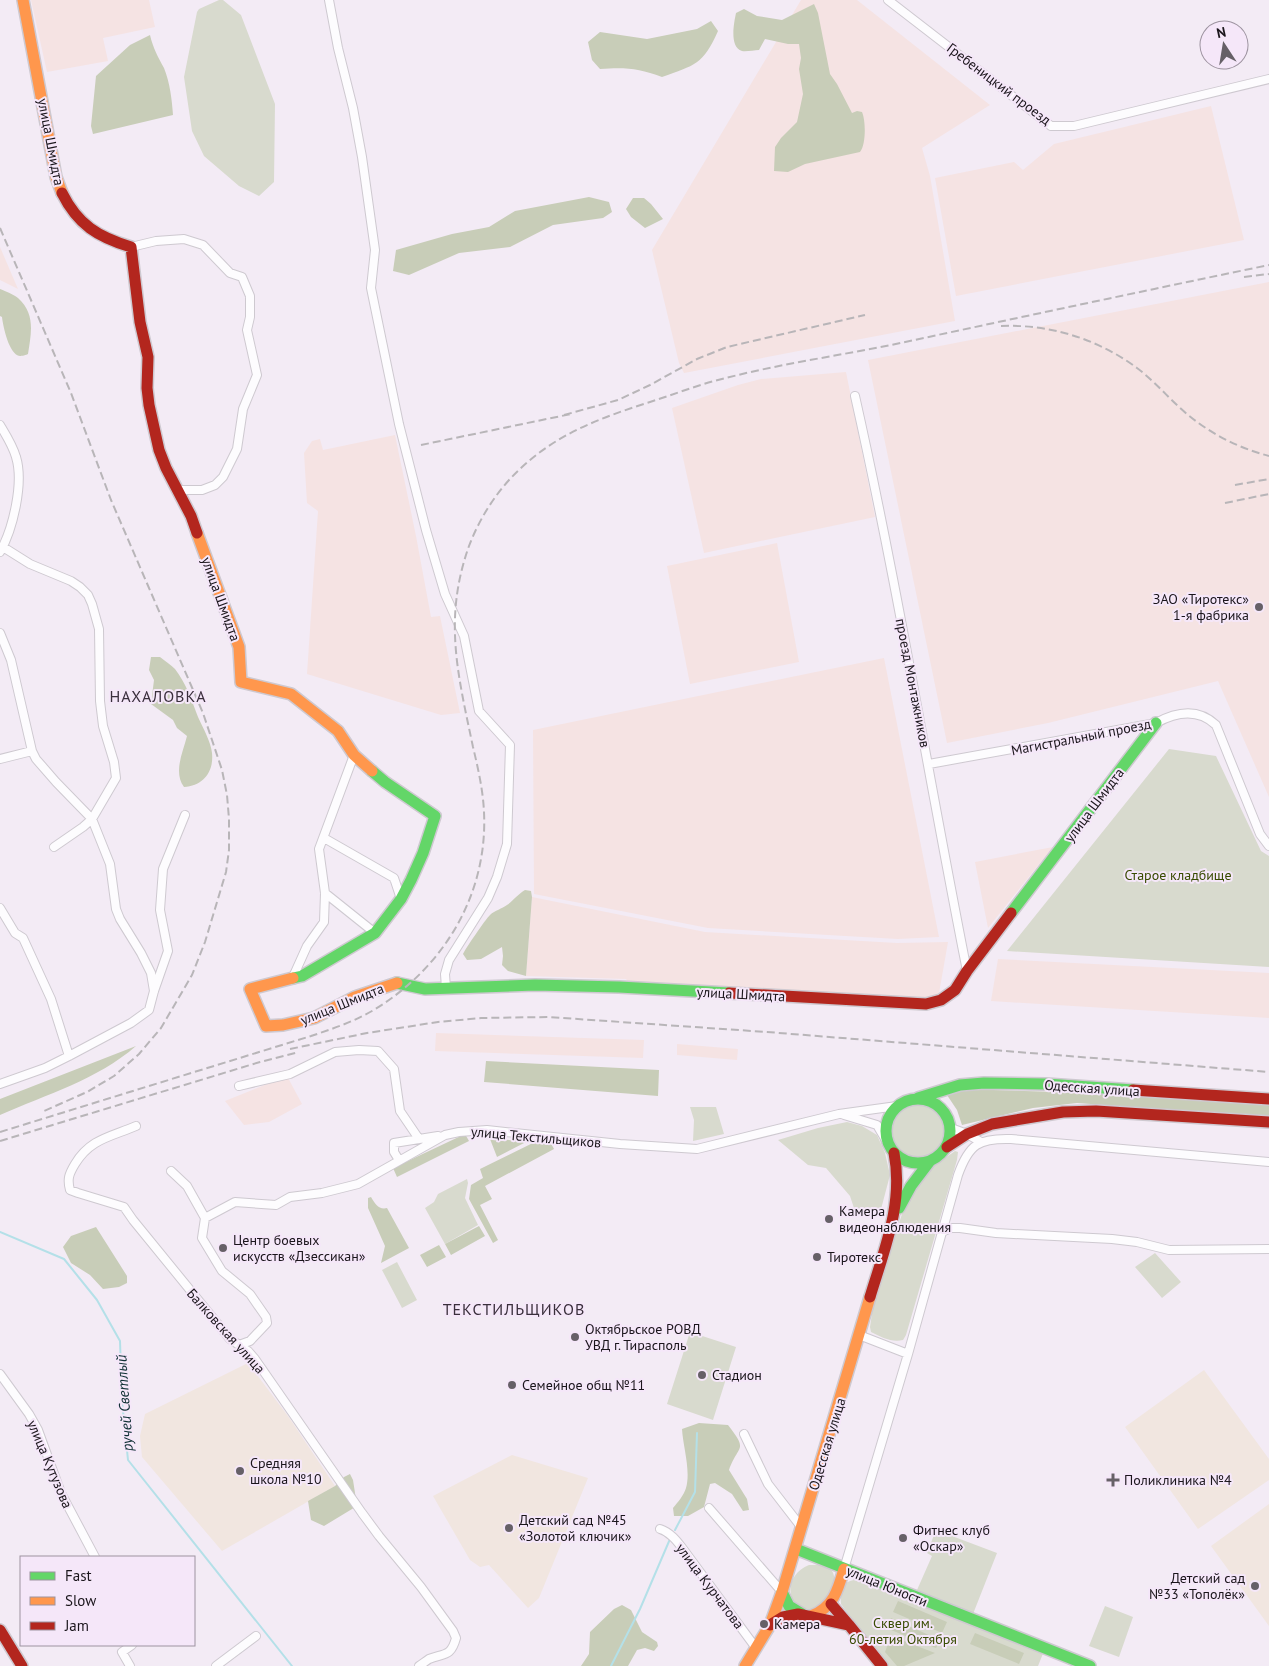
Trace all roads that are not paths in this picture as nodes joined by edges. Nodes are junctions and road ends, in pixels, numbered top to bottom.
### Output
1 (23, 0) edge
2 (329, 0) edge
3 (888, 0) edge
4 (1269, 79) edge
5 (131, 247) junction
6 (855, 396) dead end
7 (0, 425) edge
8 (177, 490) junction
9 (1, 550) edge
10 (0, 633) edge
11 (1156, 723) junction
12 (32, 751) junction
13 (354, 755) junction
14 (0, 759) edge
15 (929, 764) junction
16 (185, 815) dead end
17 (92, 819) junction
18 (324, 838) junction
19 (1269, 846) edge
20 (54, 847) dead end
21 (325, 893) junction
22 (401, 900) junction
23 (0, 908) edge
24 (375, 932) junction
25 (967, 971) junction
26 (293, 977) junction
27 (446, 988) junction
28 (154, 991) junction
29 (69, 1056) junction
30 (0, 1084) edge
31 (239, 1086) dead end
32 (918, 1098) junction
33 (1269, 1099) edge
34 (897, 1106) junction
35 (839, 1114) junction
36 (1269, 1122) edge
37 (136, 1126) dead end
38 (951, 1128) junction
39 (968, 1134) junction
40 (445, 1135) junction
41 (419, 1139) junction
42 (887, 1142) junction
43 (981, 1142) junction
44 (946, 1147) junction
45 (894, 1153) junction
46 (399, 1160) junction
47 (930, 1161) junction
48 (1269, 1162) edge
49 (171, 1170) dead end
50 (894, 1217) junction
51 (205, 1218) junction
52 (942, 1232) junction
53 (1269, 1249) edge
54 (859, 1335) junction
55 (239, 1346) junction
56 (908, 1354) junction
57 (0, 1374) edge
58 (744, 1434) dead end
59 (709, 1508) dead end
60 (802, 1528) junction
61 (660, 1529) dead end
62 (796, 1549) junction
63 (94, 1556) edge
64 (844, 1568) junction
65 (782, 1592) junction
66 (831, 1604) junction
67 (807, 1615) junction
68 (770, 1625) junction
69 (849, 1625) junction
70 (0, 1630) edge
71 (256, 1636) dead end
72 (120, 1648) edge
73 (756, 1648) junction
74 (22, 1666) edge
75 (130, 1666) edge
76 (216, 1666) edge
77 (419, 1666) edge
78 (745, 1666) edge
79 (882, 1666) edge
80 (1090, 1666) edge

1 - 5 street, улица Шмидта
2 - 27 street
3 - 4 street, Гребеницкий проезд
5 - 8 street, улица Шмидта
5 - 8 street
6 - 15 street, проезд Монтажников
7 - 9 street
8 - 13 street, улица Шмидта
9 - 17 street
10 - 12 street
11 - 15 street, Магистральный проезд
11 - 19 street, Магистральный проезд
11 - 25 street, улица Шмидта
12 - 14 street
12 - 17 street
13 - 18 street
13 - 22 street, улица Шмидта
15 - 25 street, проезд Монтажников
16 - 28 street
17 - 20 street
17 - 28 street
18 - 21 street
18 - 22 street
21 - 24 street
21 - 26 street
22 - 24 street, улица Шмидта
23 - 29 street
24 - 26 street, улица Шмидта
25 - 27 street, улица Шмидта
26 - 27 street, улица Шмидта
28 - 29 street
29 - 30 street
31 - 41 street
32 - 33 street, Одесская улица
32 - 34 street
32 - 38 street
34 - 35 street, улица Текстильщиков
34 - 42 street
35 - 40 street, улица Текстильщиков
35 - 42 street
36 - 39 street, Одесская улица
37 - 55 street, Балковская улица
38 - 39 street
38 - 44 street
39 - 43 street
39 - 44 street, Одесская улица
40 - 41 street
40 - 46 street, улица Текстильщиков
41 - 46 street
42 - 45 street
43 - 48 street
43 - 52 street
44 - 47 street
45 - 47 street
45 - 50 street
46 - 51 street, улица Текстильщиков
47 - 50 street
49 - 51 street
50 - 54 street, Одесская улица
51 - 55 street
52 - 53 street
52 - 56 street
54 - 56 street
54 - 60 street, Одесская улица
55 - 77 street, Балковская улица
56 - 64 street
57 - 63 street, улица Кутузова
58 - 60 street
59 - 65 street
60 - 62 street, Одесская улица
61 - 73 street, улица Курчатова
62 - 64 street, улица Юности
62 - 65 street, Одесская улица
64 - 66 street
64 - 80 street, улица Юности
65 - 67 street
65 - 68 street, Одесская улица
66 - 67 street
66 - 69 street
67 - 68 street
67 - 69 street
68 - 73 street, Одесская улица
69 - 79 street
70 - 74 street
71 - 76 street
72 - 75 street
73 - 78 street, Одесская улица

